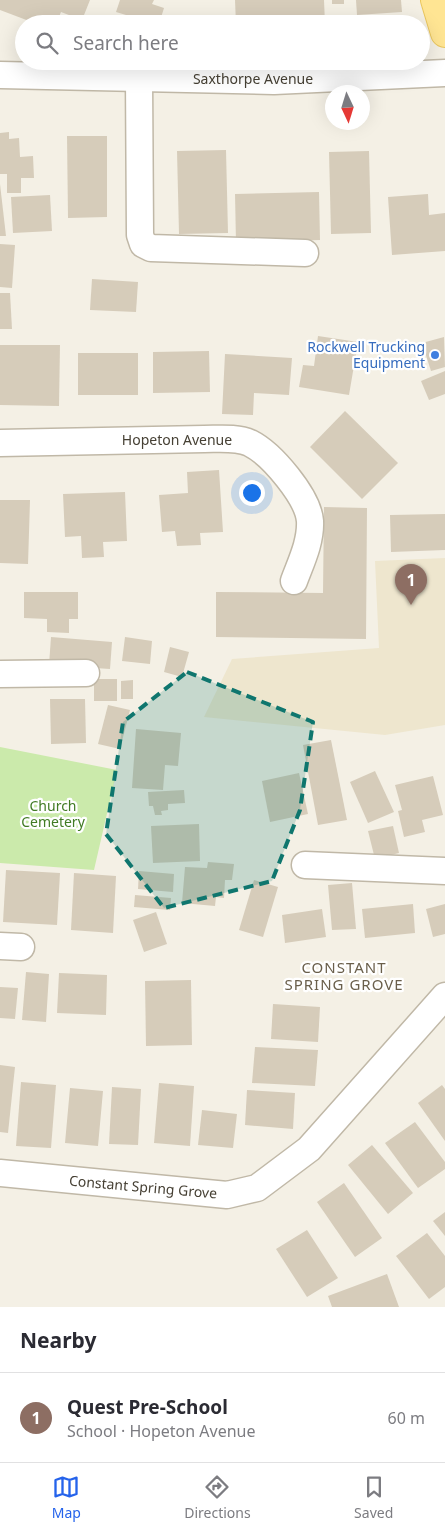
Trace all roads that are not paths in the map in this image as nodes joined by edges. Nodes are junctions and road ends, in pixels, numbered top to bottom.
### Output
1 (435, 0) edge
2 (445, 33) edge
3 (445, 74) edge
4 (0, 75) edge
5 (139, 78) junction
6 (305, 253) dead end
7 (0, 443) edge
8 (294, 581) dead end
9 (0, 674) edge
10 (86, 674) dead end
11 (305, 865) dead end
12 (445, 871) edge
13 (445, 996) edge
14 (0, 1173) edge

1 - 2 main road
3 - 5 street, Saxthorpe Avenue
4 - 5 street, Saxthorpe Avenue
5 - 6 street
7 - 8 street, Hopeton Avenue
9 - 10 street
11 - 12 street
13 - 14 street, Constant Spring Grove

